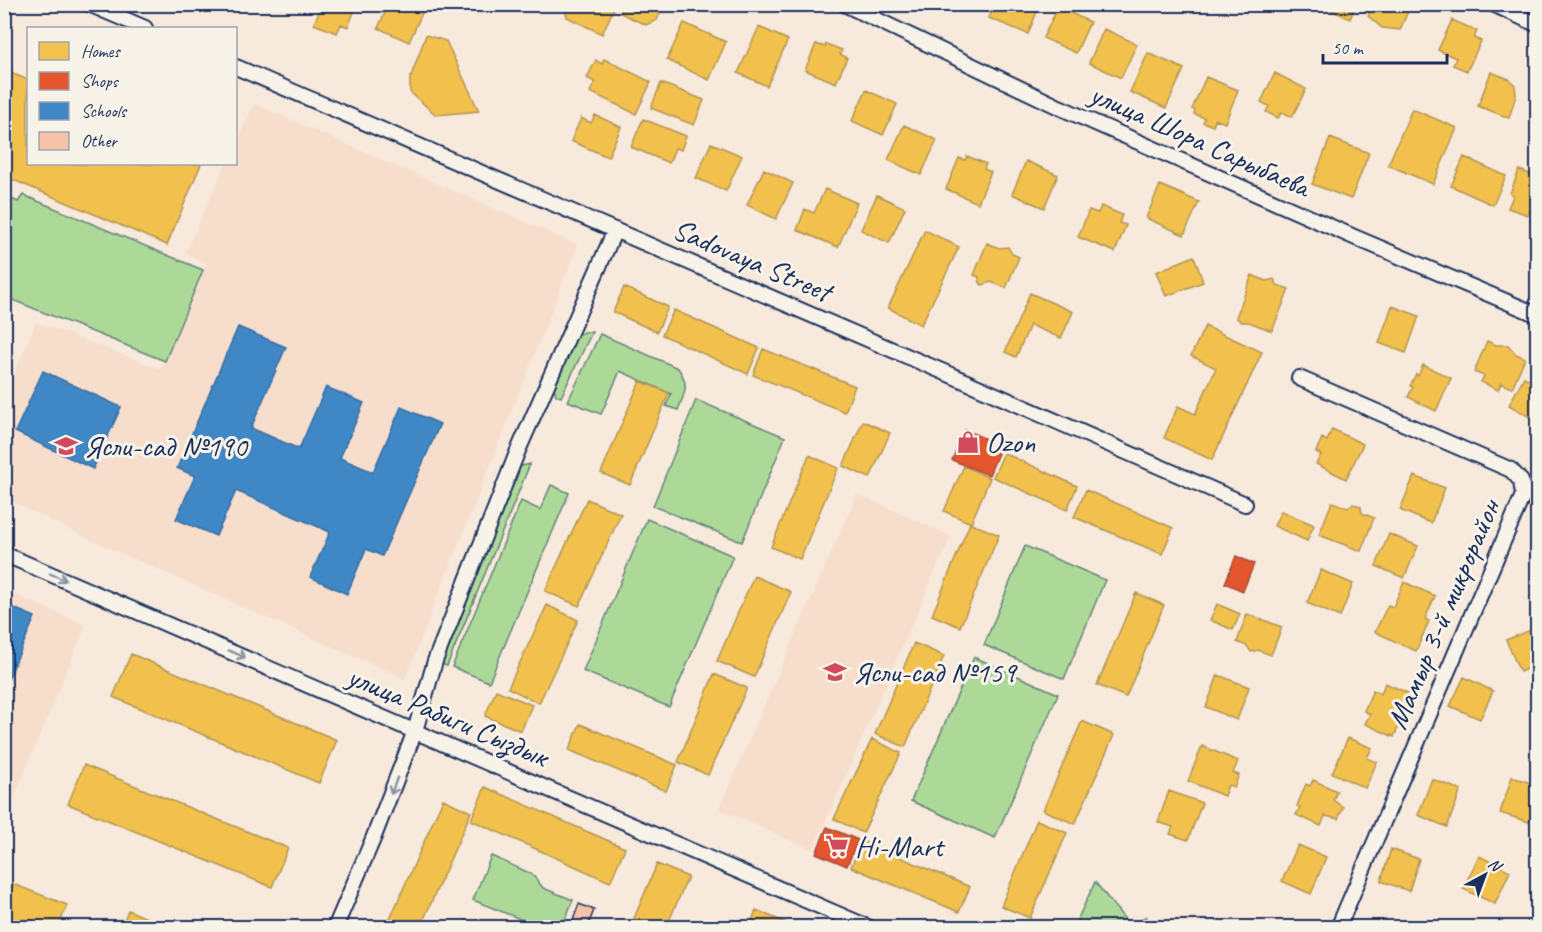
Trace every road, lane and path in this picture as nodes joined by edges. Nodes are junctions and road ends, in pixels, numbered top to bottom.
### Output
1 (89, 4) edge
2 (844, 4) edge
3 (1493, 4) edge
4 (1538, 25) edge
5 (143, 27) edge
6 (237, 67) edge
7 (615, 230) junction
8 (1538, 315) edge
9 (1299, 378) dead end
10 (1245, 504) dead end
11 (4, 554) edge
12 (415, 731) junction
13 (1538, 920) edge
14 (335, 927) edge
15 (870, 927) edge
16 (1338, 927) edge
17 (1534, 927) edge

1 - 5 street
2 - 8 street, улица Шора Сарыбаева
3 - 4 street
6 - 7 street, Sadovaya Street
7 - 10 street, Sadovaya Street
7 - 12 street
9 - 16 street, Мамыр 3-й микрорайон
11 -> 12 street, улица Рабиги Сыздык
12 -> 14 street
12 - 15 street, улица Рабиги Сыздык
13 - 17 street

